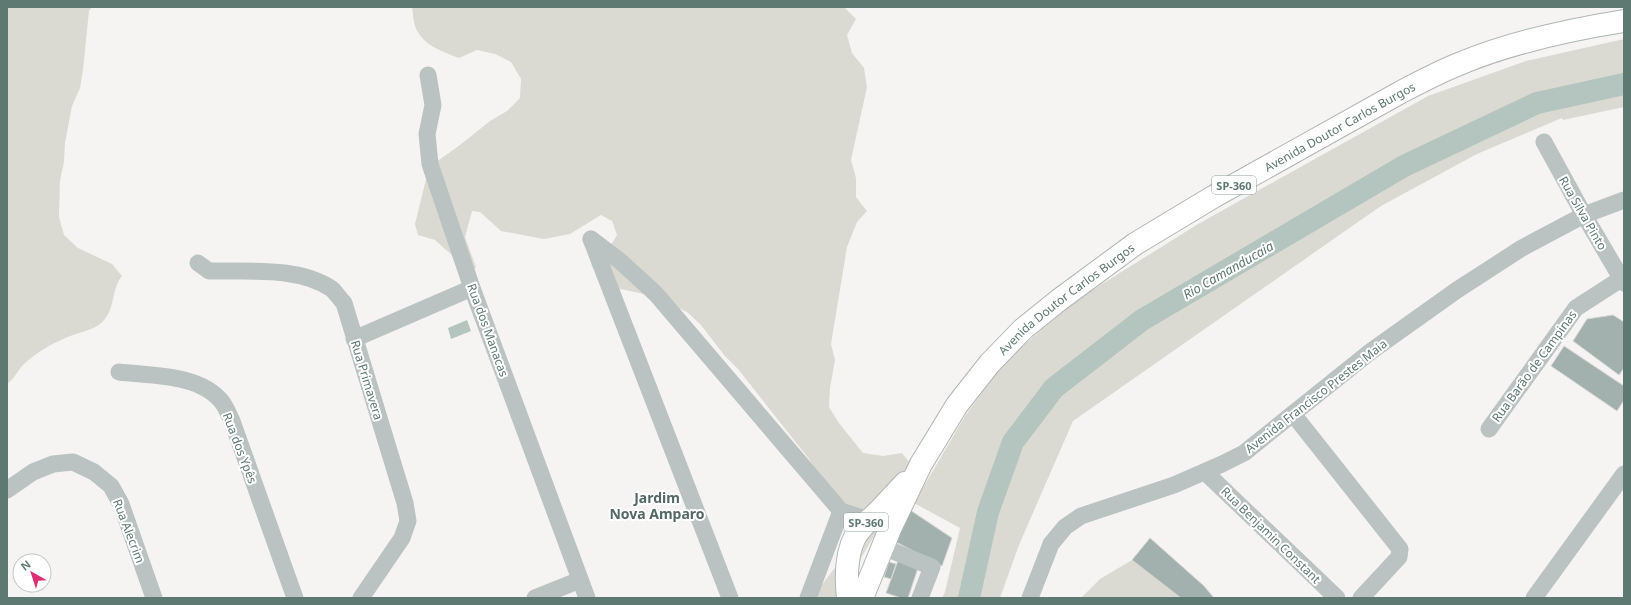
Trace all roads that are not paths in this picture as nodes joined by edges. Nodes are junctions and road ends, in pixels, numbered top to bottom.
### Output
1 (1624, 22) edge
2 (428, 75) dead end
3 (1544, 142) dead end
4 (1624, 200) edge
5 (1584, 215) junction
6 (198, 263) dead end
7 (1623, 281) edge
8 (472, 288) junction
9 (354, 339) junction
10 (120, 372) dead end
11 (1293, 414) junction
12 (1489, 429) dead end
13 (921, 464) junction
14 (1205, 472) junction
15 (1624, 474) edge
16 (7, 490) edge
17 (841, 511) junction
18 (867, 520) junction
19 (887, 538) junction
20 (824, 556) junction
21 (848, 565) junction
22 (873, 572) junction
23 (580, 580) junction
24 (154, 598) edge
25 (295, 598) edge
26 (361, 598) edge
27 (534, 598) edge
28 (587, 598) edge
29 (730, 598) edge
30 (808, 598) edge
31 (848, 598) edge
32 (862, 598) edge
33 (920, 598) edge
34 (1030, 598) edge
35 (1337, 598) edge
36 (1361, 598) edge
37 (1534, 598) edge

1 - 13 main road, Avenida Doutor Carlos Burgos / SP-360
2 - 8 street, Rua dos Manacas
3 - 5 street, Rua Silva Pinto
4 - 5 street, Avenida Francisco Prestes Maia
5 - 7 street, Rua Silva Pinto
5 - 11 street, Avenida Francisco Prestes Maia
6 - 9 street, Rua Primavera
7 - 12 street, Rua Barão de Campinas
8 - 9 street
8 - 23 street, Rua dos Manacas
9 - 26 street, Rua Primavera
10 - 25 street, Rua dos Ypês
11 - 14 street, Avenida Francisco Prestes Maia
11 - 36 street
13 - 18 main road, Avenida Doutor Carlos Burgos / SP-360
13 - 19 main road, Avenida Doutor Carlos Burgos / SP-360
14 - 34 street, Avenida Francisco Prestes Maia
14 - 35 street, Rua Benjamin Constant
15 - 37 street
16 - 24 street, Rua Alecrim
17 - 18 street
17 - 20 street
17 - 29 street
18 - 19 street
18 - 21 main road, Avenida Doutor Carlos Burgos / SP-360
19 - 22 main road, Avenida Doutor Carlos Burgos / SP-360
19 - 33 street
20 - 21 street
20 - 30 street
21 - 22 street
21 - 31 main road, Avenida Doutor Carlos Burgos / SP-360
22 - 32 main road, Avenida Doutor Carlos Burgos / SP-360
23 - 27 street
23 - 28 street, Rua dos Manacas

